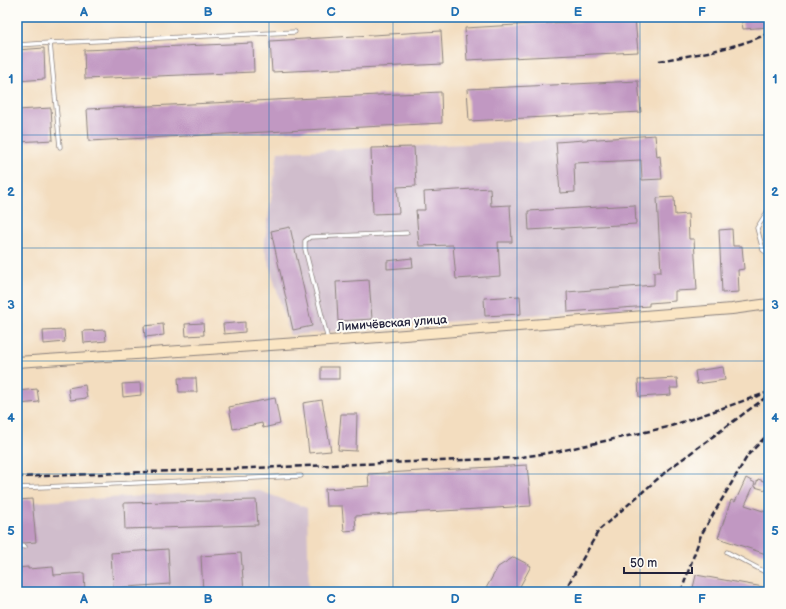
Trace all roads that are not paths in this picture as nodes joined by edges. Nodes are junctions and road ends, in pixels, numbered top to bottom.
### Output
1 (295, 32) dead end
2 (50, 43) junction
3 (17, 45) edge
4 (60, 147) dead end
5 (769, 209) edge
6 (408, 233) dead end
7 (769, 254) edge
8 (769, 304) edge
9 (329, 341) junction
10 (17, 362) edge
11 (301, 476) dead end
12 (17, 488) edge
13 (17, 545) edge
14 (25, 547) dead end
15 (726, 552) dead end
16 (769, 574) edge

1 - 2 lane
2 - 3 lane
2 - 4 lane
5 - 7 lane
6 - 9 lane
8 - 9 main road, Лимичёвская улица
9 - 10 main road, Лимичёвская улица
11 - 12 lane
13 - 14 lane
15 - 16 lane

